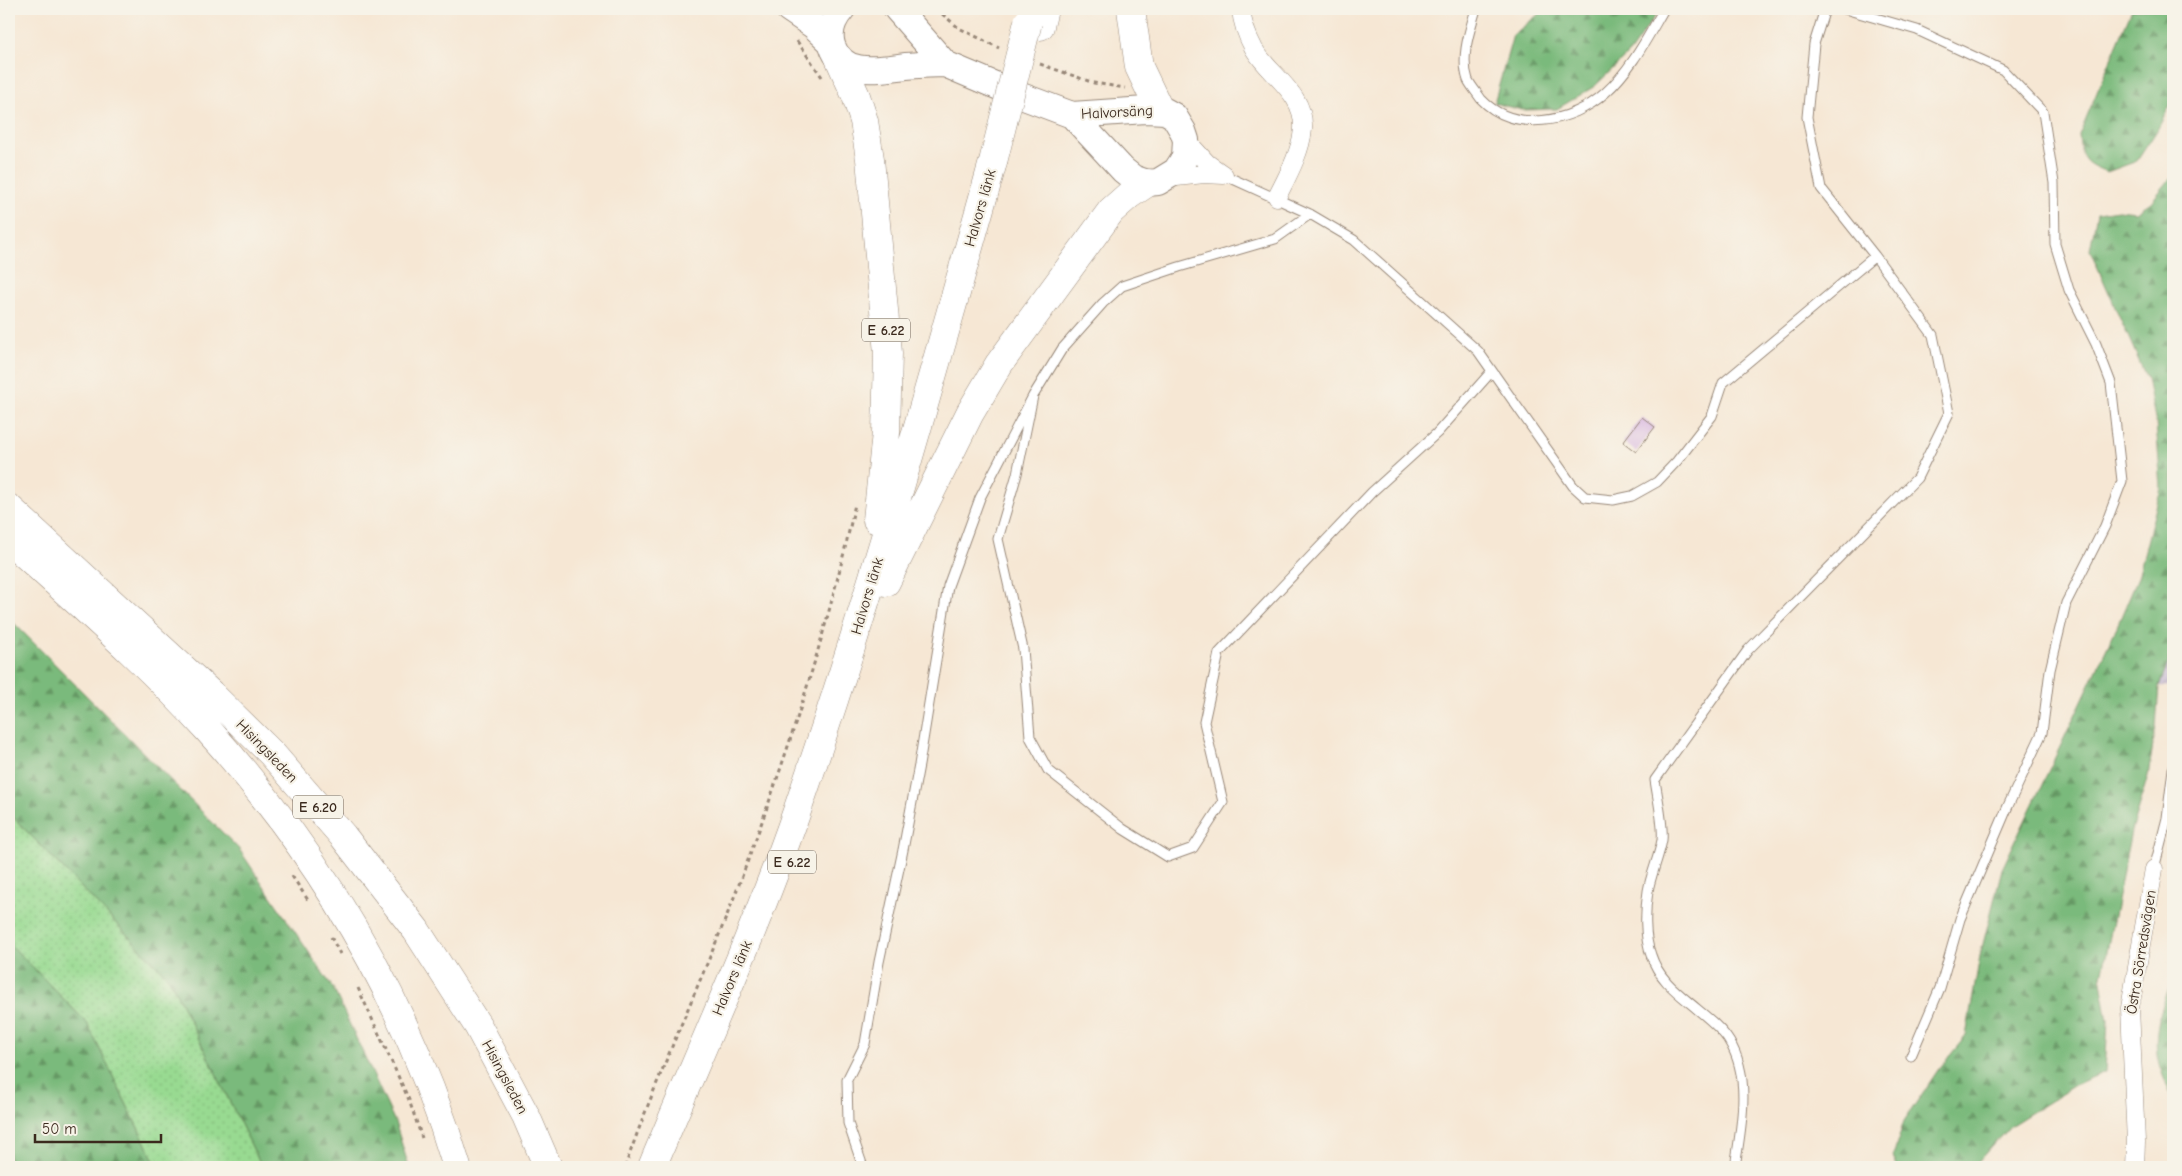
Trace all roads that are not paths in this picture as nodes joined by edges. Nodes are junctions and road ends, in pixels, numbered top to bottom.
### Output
1 (842, 9) edge
2 (897, 9) edge
3 (1131, 9) edge
4 (1241, 9) edge
5 (1476, 9) edge
6 (1664, 9) edge
7 (1825, 9) edge
8 (1845, 9) edge
9 (792, 10) edge
10 (1036, 16) edge
11 (831, 60) junction
12 (945, 64) junction
13 (1159, 109) junction
14 (1072, 115) junction
15 (1186, 140) junction
16 (999, 163) junction
17 (1224, 175) junction
18 (1157, 180) junction
19 (1277, 197) junction
20 (1310, 214) junction
21 (1875, 256) junction
22 (1492, 371) junction
23 (1033, 396) junction
24 (9, 508) edge
25 (9, 540) edge
26 (886, 582) junction
27 (863, 607) junction
28 (2173, 769) edge
29 (2154, 869) joint
30 (1911, 1056) dead end
31 (457, 1167) edge
32 (548, 1167) edge
33 (652, 1167) edge
34 (671, 1167) edge
35 (863, 1167) edge
36 (1736, 1167) edge
37 (2135, 1167) edge

1 - 11 street
2 - 12 street, Halvorsäng
3 - 13 highway
4 - 19 street
5 - 6 lane
7 - 21 lane
8 - 30 lane
9 - 11 street, Halvorsäng
10 - 16 highway, Halvors länk / E 6.22
11 - 12 street, Halvorsäng
11 - 27 highway, E 6.22
12 - 14 street, Halvorsäng
13 - 14 street, Halvorsäng
13 - 15 street, Halvorsäng
14 - 18 street, Halvorsäng
15 - 17 street
15 - 18 street, E 6.22
16 - 26 highway, Halvors länk / E 6.22
16 - 27 highway, Halvors länk / E 6.22
17 - 18 street
17 - 19 lane
18 - 26 highway, E 6.22
19 - 20 lane
20 - 22 lane
20 - 23 lane
21 - 22 lane
21 - 36 lane
22 - 23 lane
23 - 35 lane
24 - 32 highway, Hisingsleden / E 6.20
25 - 31 highway, Hisingsleden / E 6.20
26 - 34 highway, Halvors länk / E 6.22
27 - 33 highway, Halvors länk / E 6.22
28 - 29 lane, Östra Sörredsvägen
29 - 37 street, Östra Sörredsvägen

